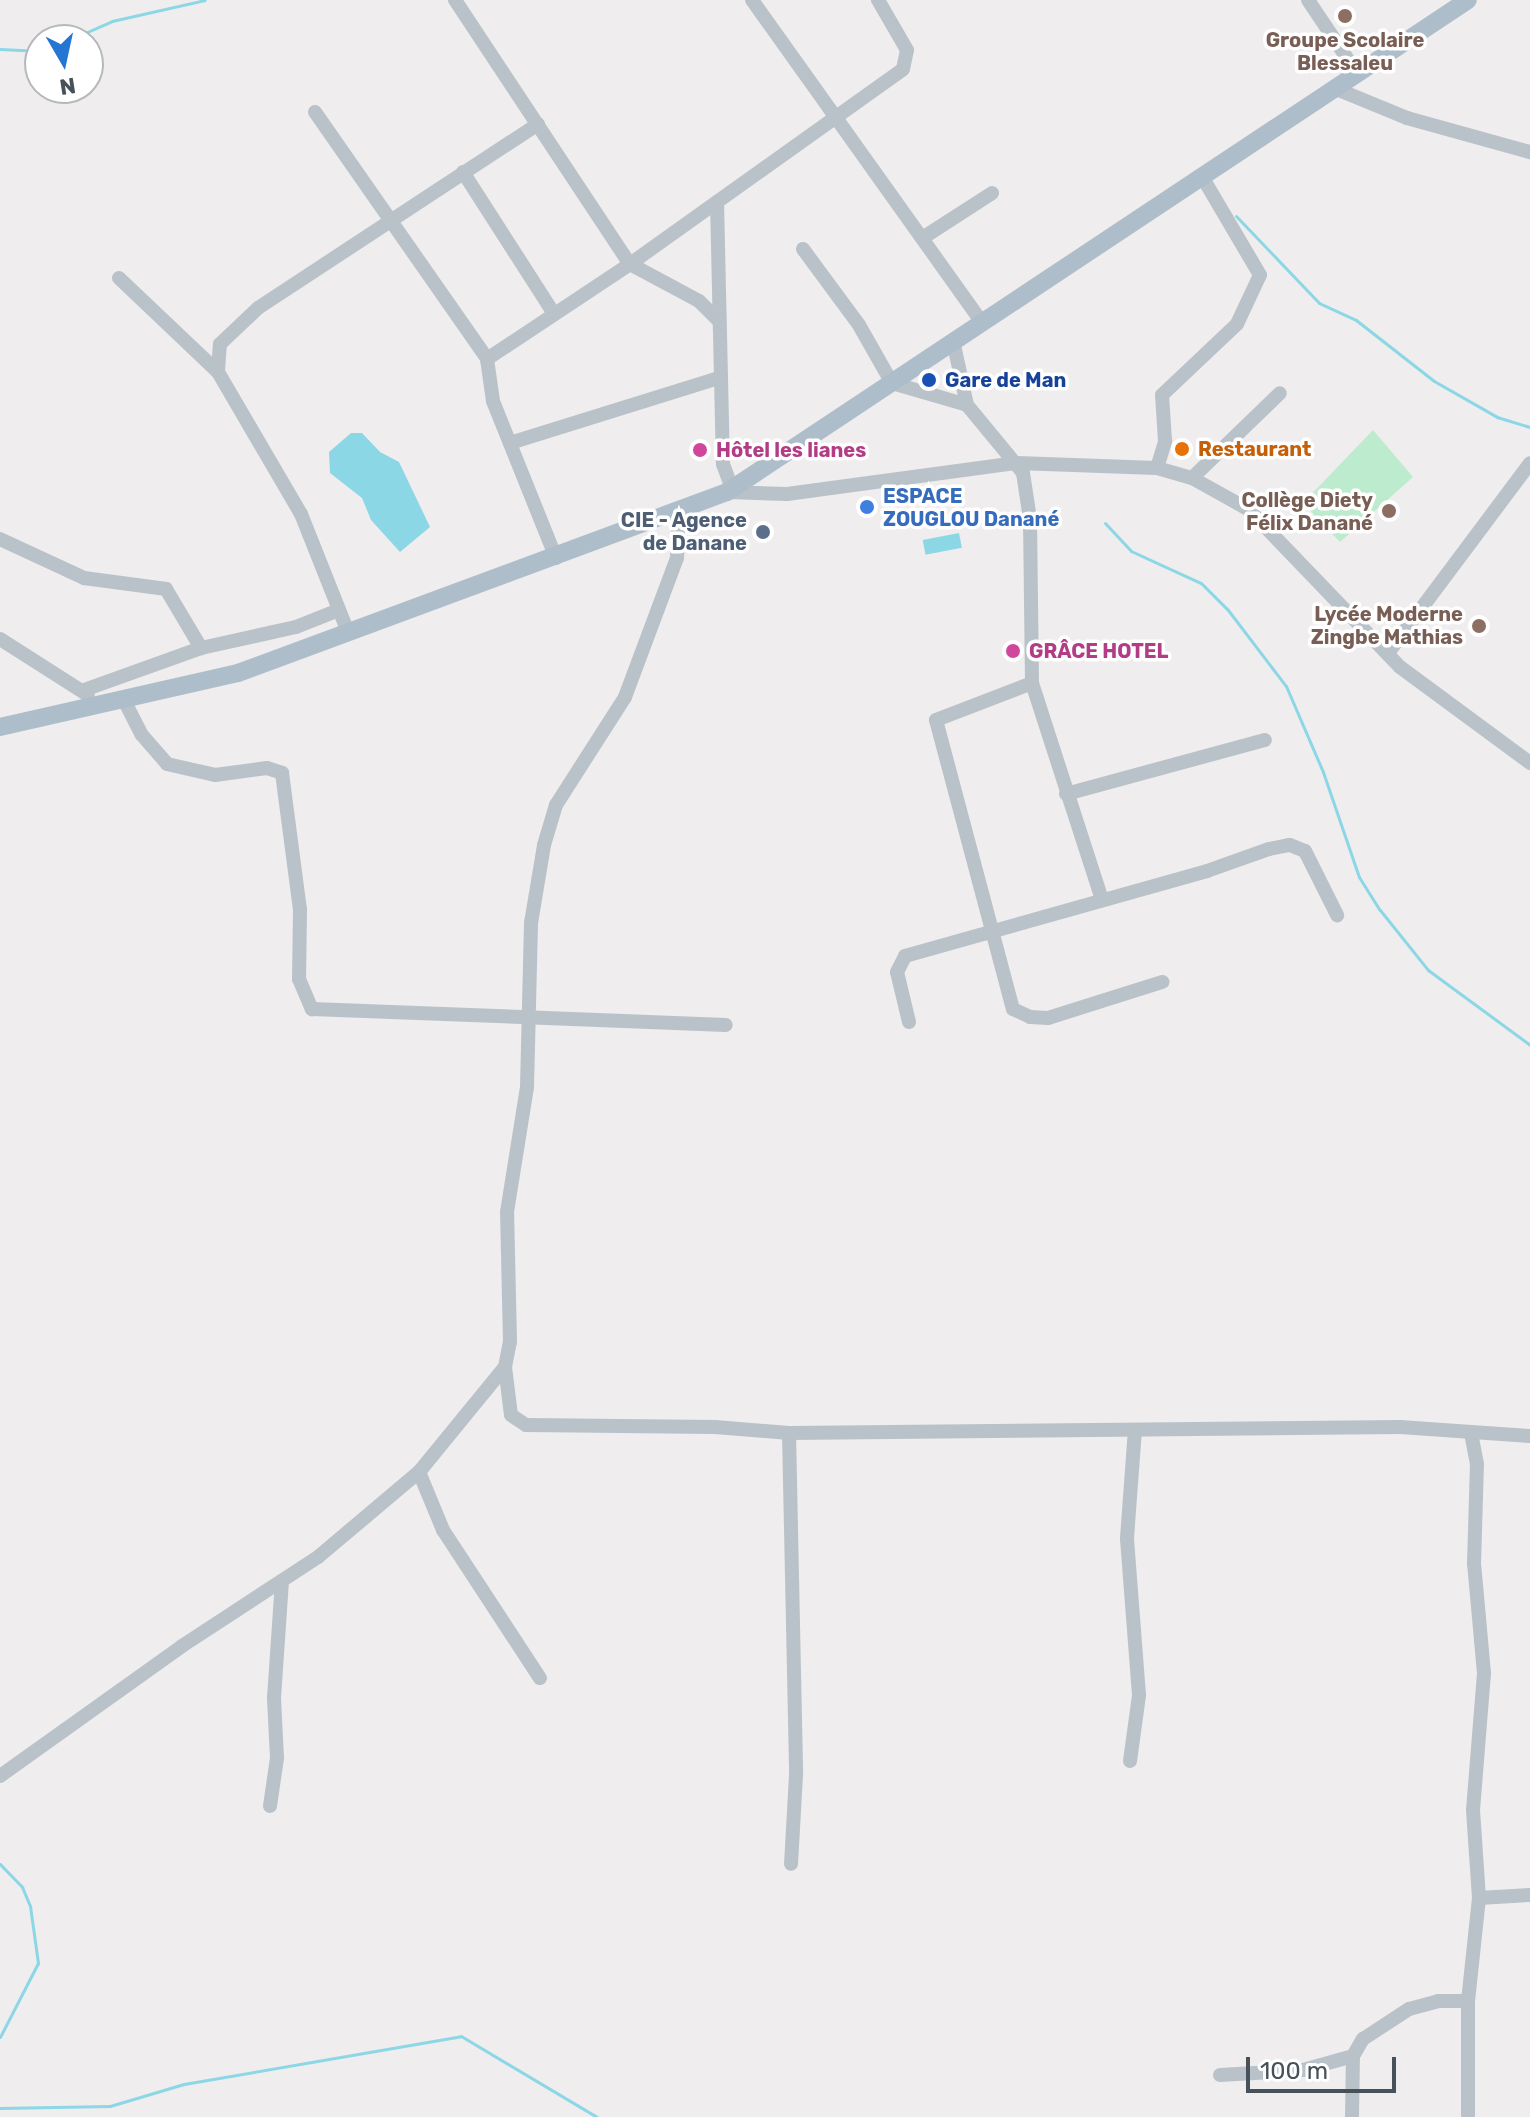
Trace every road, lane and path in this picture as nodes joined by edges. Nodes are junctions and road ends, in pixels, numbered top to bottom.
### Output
1 (455, 0) edge
2 (752, 0) edge
3 (878, 0) edge
4 (1308, 0) edge
5 (1468, 0) edge
6 (1357, 73) junction
7 (1334, 88) junction
8 (315, 112) dead end
9 (838, 119) junction
10 (538, 124) junction
11 (1530, 152) edge
12 (463, 172) junction
13 (1201, 175) junction
14 (992, 193) dead end
15 (717, 202) junction
16 (388, 223) junction
17 (924, 237) junction
18 (803, 249) dead end
19 (630, 264) junction
20 (119, 278) dead end
21 (553, 312) junction
22 (719, 321) junction
23 (982, 322) junction
24 (954, 345) junction
25 (487, 359) junction
26 (218, 372) junction
27 (719, 378) junction
28 (892, 383) junction
29 (1280, 393) dead end
30 (967, 405) junction
31 (510, 443) junction
32 (1017, 463) junction
33 (1530, 463) edge
34 (1157, 468) junction
35 (1192, 478) junction
36 (729, 489) junction
37 (679, 512) junction
38 (0, 539) edge
39 (556, 558) junction
40 (339, 610) junction
41 (348, 632) junction
42 (0, 639) edge
43 (201, 648) junction
44 (1388, 653) junction
45 (1032, 683) junction
46 (84, 690) junction
47 (125, 702) junction
48 (97, 709) junction
49 (0, 727) edge
50 (1265, 740) dead end
51 (1530, 763) edge
52 (1066, 794) junction
53 (1102, 900) junction
54 (1337, 915) dead end
55 (997, 931) junction
56 (1162, 982) dead end
57 (526, 1021) junction
58 (909, 1022) dead end
59 (726, 1025) dead end
60 (505, 1367) junction
61 (1135, 1430) junction
62 (789, 1433) junction
63 (1471, 1433) junction
64 (1530, 1436) edge
65 (419, 1472) junction
66 (282, 1581) junction
67 (540, 1678) dead end
68 (1130, 1761) dead end
69 (0, 1776) edge
70 (270, 1806) dead end
71 (791, 1864) dead end
72 (1530, 1895) edge
73 (1479, 1898) junction
74 (1468, 2001) junction
75 (1353, 2056) junction
76 (1220, 2075) dead end
77 (1352, 2117) edge
78 (1468, 2117) edge

1 - 10 street
2 - 9 street
3 - 9 street
4 - 6 street
5 - 6 main road
6 - 7 main road
7 - 11 street
7 - 13 main road
8 - 16 street
9 - 15 street
9 - 17 street
10 - 12 street
10 - 19 street
12 - 16 street
12 - 21 street
13 - 23 main road
13 - 34 street
14 - 17 street
15 - 19 street
15 - 22 street
16 - 25 street
16 - 26 street
17 - 23 street
18 - 28 street
19 - 21 street
19 - 22 street
20 - 26 street
21 - 25 street
22 - 27 street
23 - 24 main road
24 - 28 main road
24 - 30 street
25 - 31 street
26 - 40 street
27 - 31 street
27 - 36 street
28 - 30 street
28 - 36 main road
29 - 35 street
30 - 32 street
31 - 39 street
32 - 34 street
32 - 36 street
32 - 45 street
33 - 44 street
34 - 35 street
35 - 44 street
36 - 37 main road
37 - 39 main road
37 - 57 street
38 - 43 street
39 - 41 main road
40 - 41 street
40 - 43 street
41 - 47 main road
42 - 46 street
43 - 46 street
44 - 51 street
45 - 52 street
45 - 55 street
46 - 48 street
47 - 48 main road
47 - 57 street
48 - 49 main road
50 - 52 street
52 - 53 street
53 - 54 street
53 - 55 street
55 - 56 street
55 - 58 street
57 - 59 street
57 - 60 street
60 - 62 street
60 - 65 street
61 - 62 street
61 - 63 street
61 - 68 street
62 - 71 street
63 - 64 street
63 - 73 street
65 - 66 street
65 - 67 street
66 - 69 street
66 - 70 street
72 - 73 street
73 - 74 street
74 - 75 street
74 - 78 street
75 - 76 street
75 - 77 street

